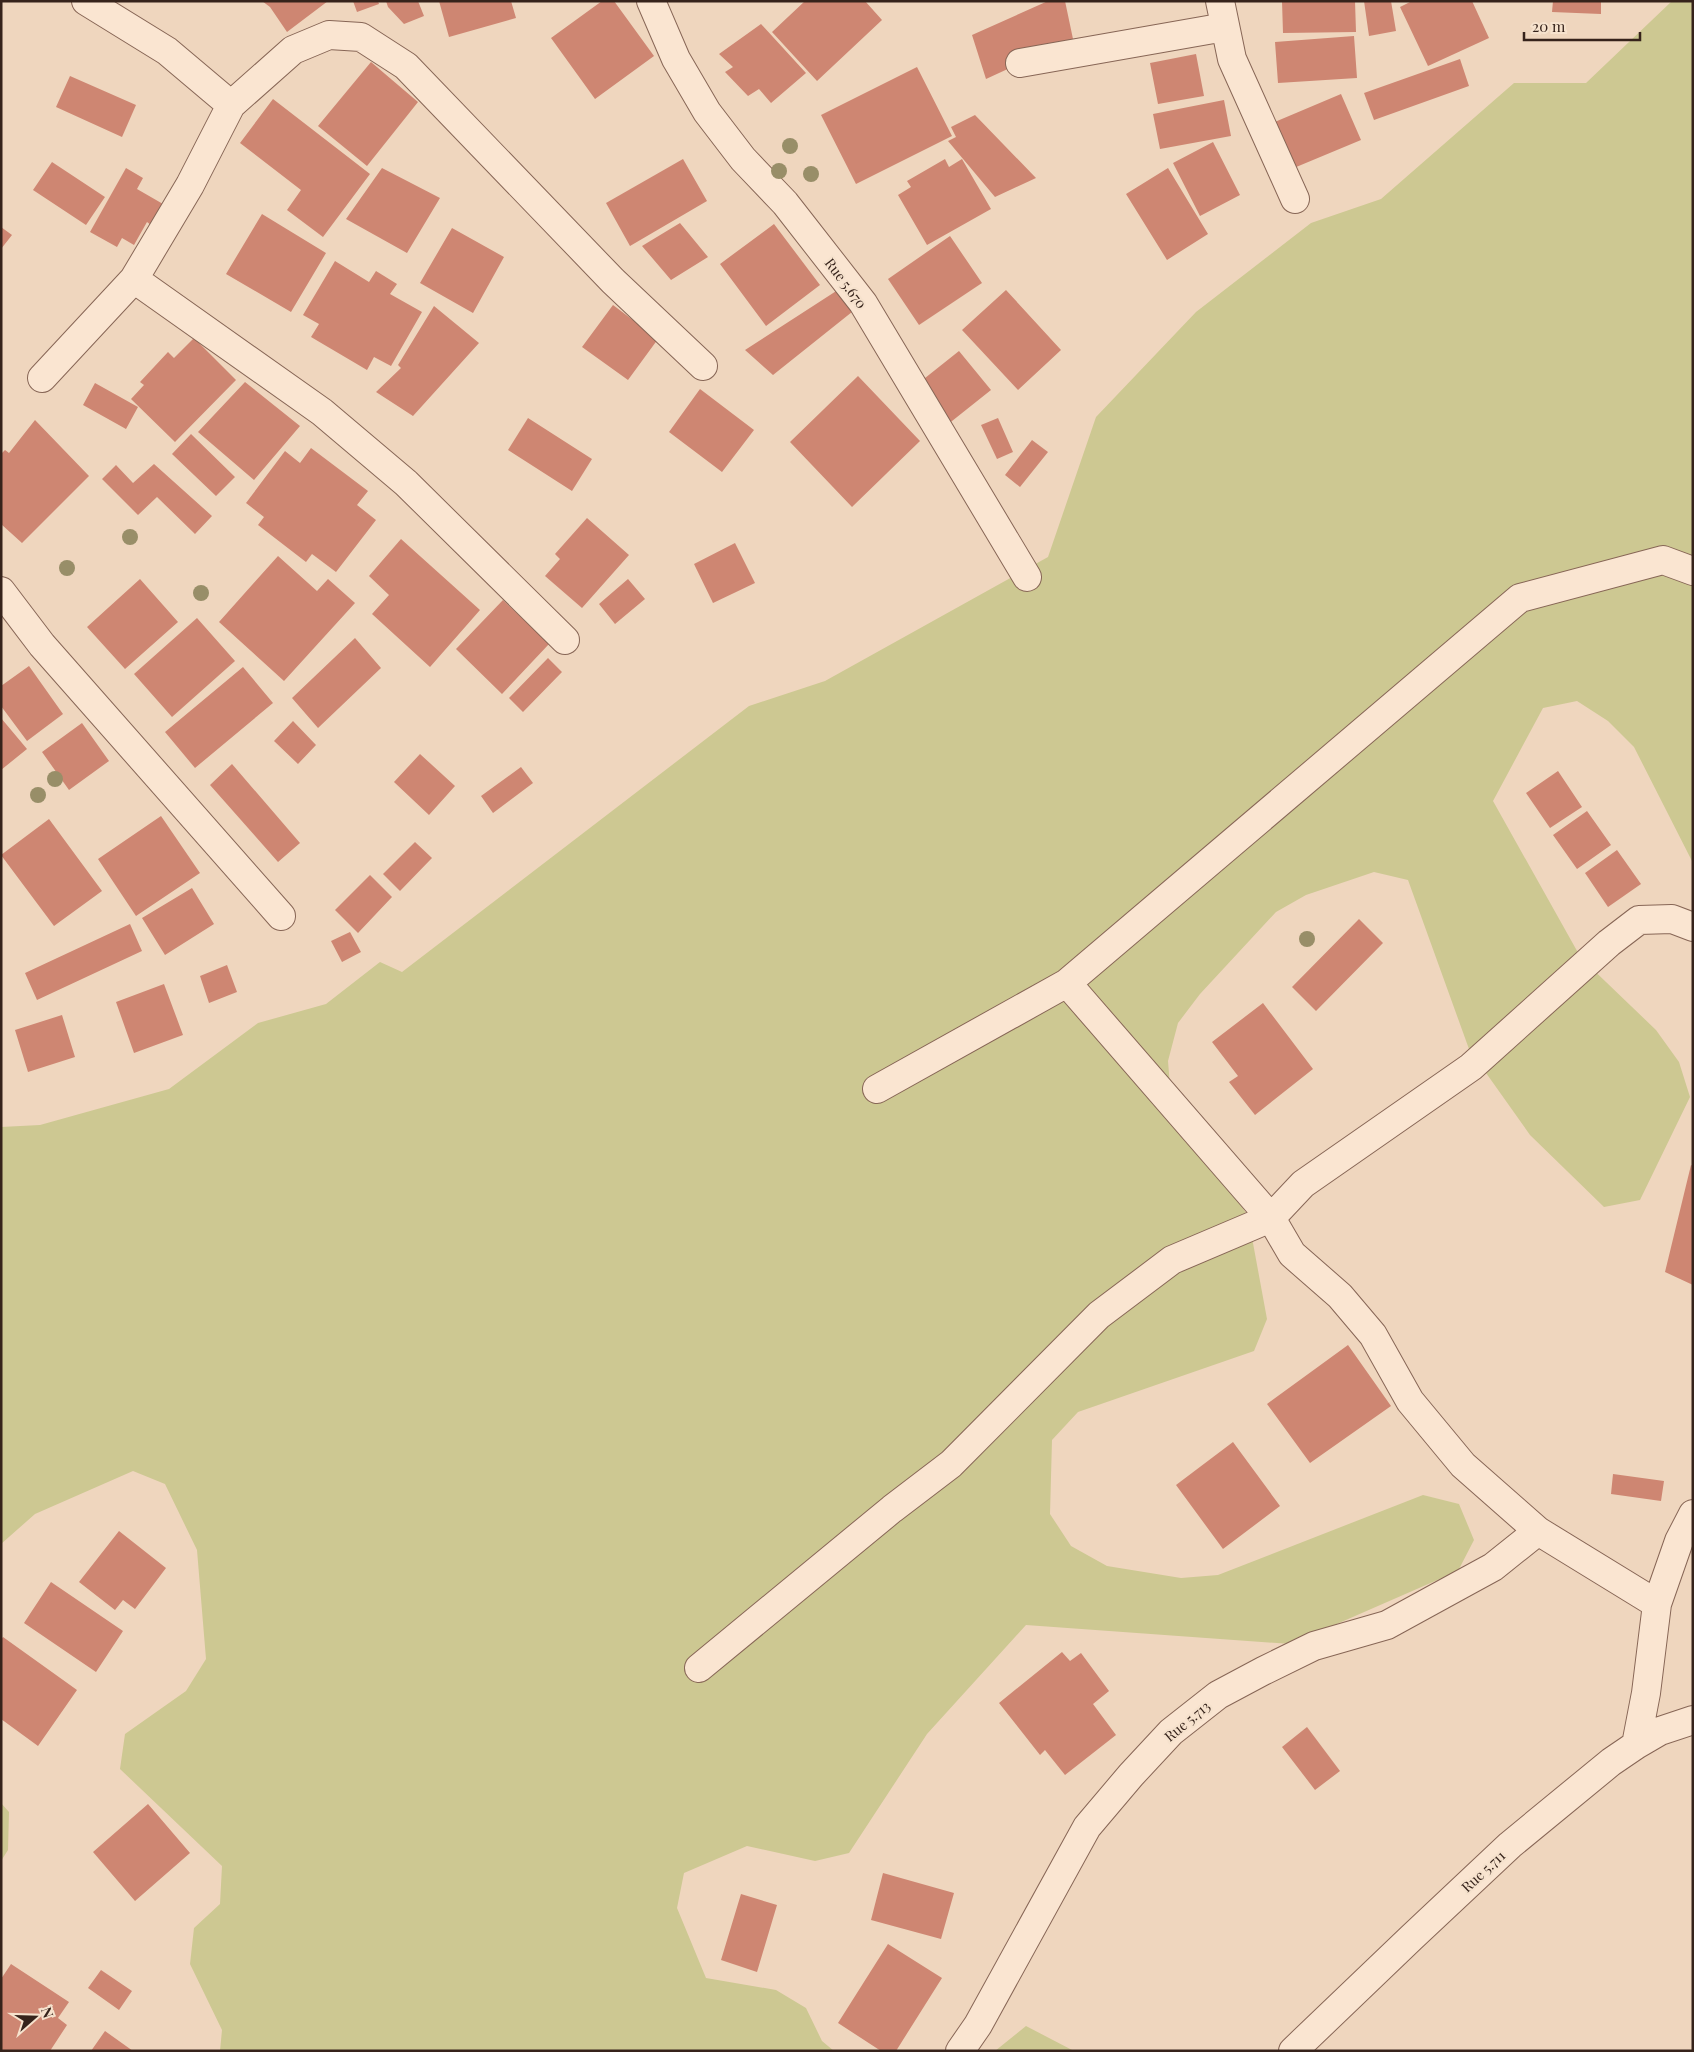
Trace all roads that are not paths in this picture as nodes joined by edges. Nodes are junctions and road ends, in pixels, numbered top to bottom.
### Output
1 (86, 1) edge
2 (651, 1) edge
3 (1222, 14) edge
4 (1020, 63) dead end
5 (231, 105) junction
6 (1295, 200) dead end
7 (134, 279) junction
8 (703, 366) dead end
9 (42, 378) dead end
10 (1693, 571) edge
11 (1026, 577) dead end
12 (1, 592) edge
13 (565, 640) dead end
14 (281, 916) dead end
15 (1693, 927) edge
16 (1066, 983) junction
17 (877, 1089) dead end
18 (1271, 1218) junction
19 (1693, 1514) edge
20 (1538, 1531) junction
21 (1657, 1604) junction
22 (700, 1668) dead end
23 (1693, 1720) edge
24 (1636, 1745) junction
25 (960, 2051) edge
26 (1293, 2051) edge

1 - 5 street
2 - 11 street, Rue 5.670
3 - 4 street
3 - 6 street
5 - 7 street
5 - 8 street
7 - 9 street
7 - 13 street
10 - 16 street
12 - 14 street
15 - 18 street
16 - 17 street
16 - 18 street
18 - 20 street
18 - 22 street
19 - 21 street
20 - 21 street
20 - 25 street, Rue 5.713
21 - 24 street
23 - 24 street, Rue 5.711
24 - 26 street, Rue 5.711

